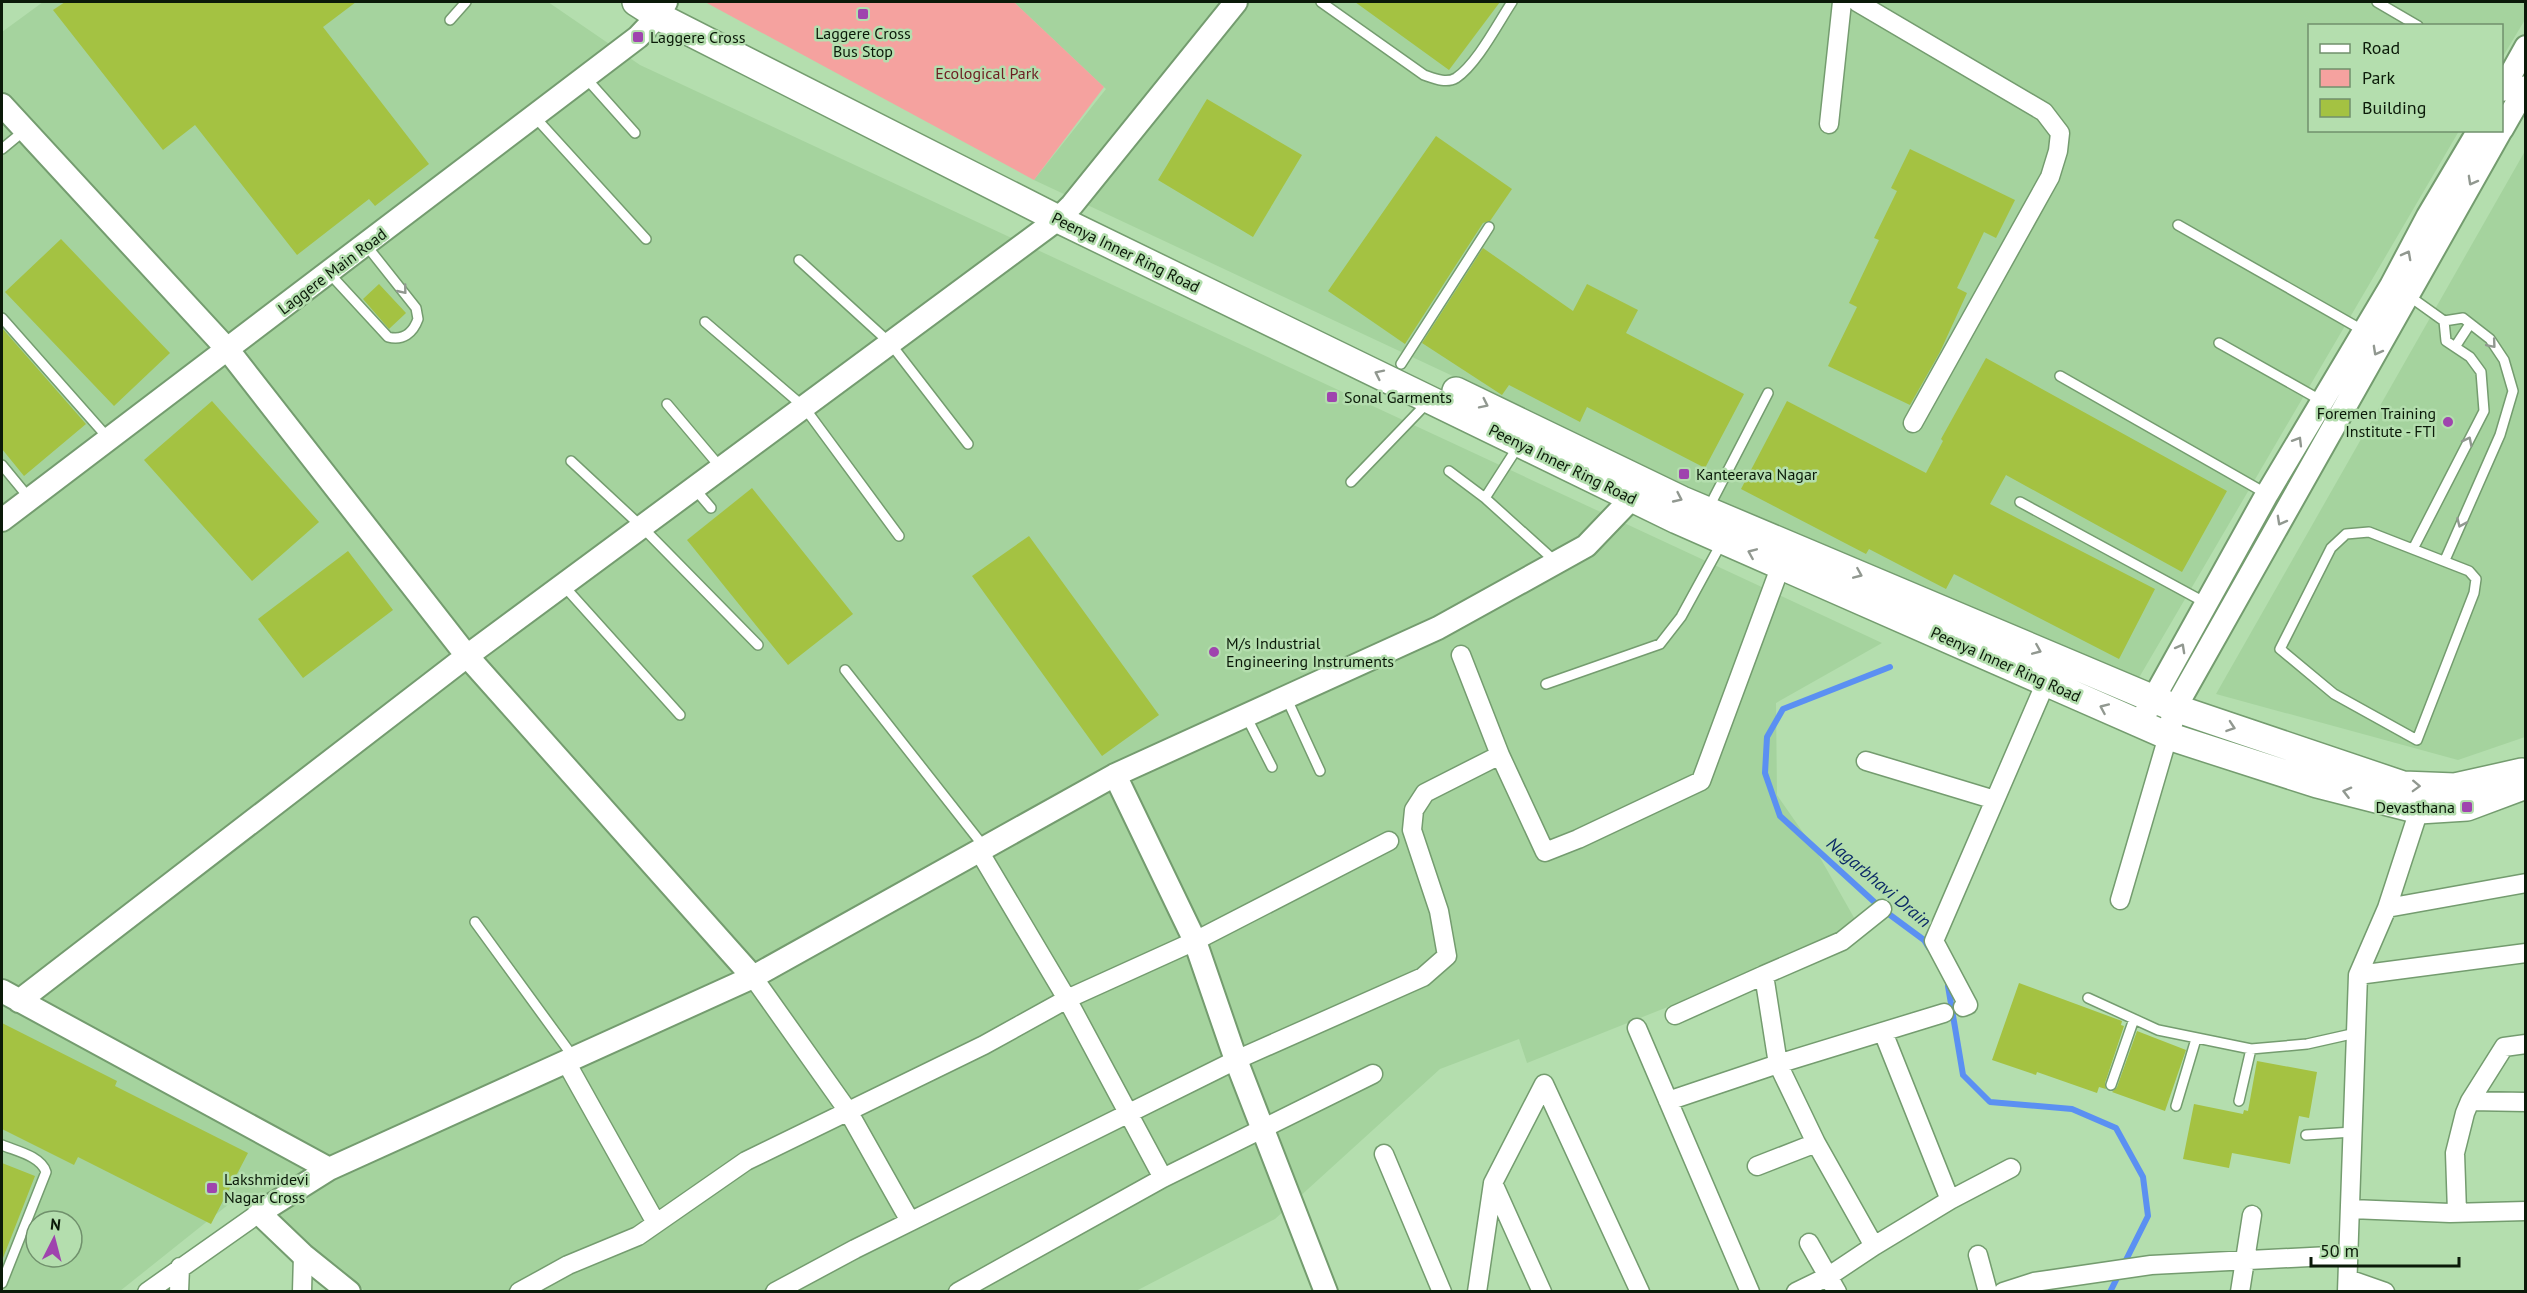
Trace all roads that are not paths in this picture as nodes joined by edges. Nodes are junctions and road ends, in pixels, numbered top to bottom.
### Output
1 (466, 2) edge
2 (1236, 2) edge
3 (1321, 2) edge
4 (1512, 2) edge
5 (1842, 2) edge
6 (1857, 2) edge
7 (2377, 2) edge
8 (657, 5) edge
9 (450, 20) dead end
10 (2415, 24) edge
11 (2526, 47) edge
12 (585, 77) junction
13 (2512, 83) edge
14 (2, 105) edge
15 (534, 116) junction
16 (2503, 121) edge
17 (1829, 124) dead end
18 (25, 130) junction
19 (2478, 132) edge
20 (2500, 132) edge
21 (635, 133) dead end
22 (2, 149) edge
23 (1065, 212) junction
24 (2178, 225) dead end
25 (1489, 226) dead end
26 (646, 239) dead end
27 (366, 245) junction
28 (800, 260) dead end
29 (329, 273) junction
30 (2399, 291) junction
31 (2, 318) edge
32 (2444, 321) junction
33 (705, 322) dead end
34 (2470, 324) junction
35 (2364, 331) junction
36 (890, 343) junction
37 (2219, 343) dead end
38 (2455, 347) junction
39 (228, 350) junction
40 (1401, 364) junction
41 (2060, 376) dead end
42 (1768, 393) dead end
43 (1430, 399) junction
44 (2322, 401) junction
45 (667, 404) dead end
46 (804, 407) junction
47 (1913, 423) dead end
48 (110, 439) junction
49 (1520, 443) junction
50 (968, 444) dead end
51 (571, 461) dead end
52 (2, 465) edge
53 (722, 468) junction
54 (1449, 471) dead end
55 (1351, 482) dead end
56 (694, 488) junction
57 (1637, 489) junction
58 (2267, 494) junction
59 (1485, 498) junction
60 (30, 499) junction
61 (2020, 502) dead end
62 (711, 508) dead end
63 (1707, 511) junction
64 (2, 520) edge
65 (642, 527) junction
66 (899, 536) dead end
67 (1723, 540) junction
68 (2414, 549) junction
69 (2445, 560) junction
70 (1556, 562) junction
71 (1781, 565) junction
72 (563, 585) junction
73 (2206, 603) junction
74 (758, 645) dead end
75 (1461, 655) dead end
76 (467, 656) junction
77 (845, 670) dead end
78 (2046, 682) junction
79 (1546, 684) dead end
80 (1286, 697) junction
81 (2164, 704) junction
82 (680, 715) dead end
83 (1246, 716) junction
84 (2140, 723) junction
85 (2168, 736) junction
86 (1500, 755) junction
87 (1866, 762) dead end
88 (1272, 767) dead end
89 (2526, 770) edge
90 (1320, 771) dead end
91 (1116, 775) junction
92 (2526, 785) edge
93 (1995, 800) junction
94 (2419, 810) junction
95 (1389, 842) dead end
96 (982, 849) junction
97 (2526, 884) edge
98 (2120, 900) dead end
99 (2387, 908) junction
100 (1882, 909) dead end
101 (475, 922) dead end
102 (1195, 941) junction
103 (2526, 953) edge
104 (1764, 975) junction
105 (2358, 975) junction
106 (753, 977) junction
107 (10, 996) edge
108 (2088, 998) dead end
109 (1067, 999) junction
110 (1963, 1007) joint
111 (1944, 1012) joint
112 (1675, 1016) dead end
113 (2134, 1019) junction
114 (1637, 1028) dead end
115 (1883, 1032) junction
116 (2356, 1034) junction
117 (2196, 1039) junction
118 (2526, 1044) edge
119 (2251, 1049) junction
120 (570, 1060) junction
121 (1236, 1060) junction
122 (1778, 1064) junction
123 (1373, 1074) dead end
124 (2111, 1085) dead end
125 (1668, 1101) junction
126 (2239, 1101) dead end
127 (2470, 1101) junction
128 (2526, 1102) edge
129 (2176, 1106) dead end
130 (848, 1111) junction
131 (1129, 1113) junction
132 (1263, 1129) junction
133 (2353, 1132) junction
134 (2306, 1135) dead end
135 (1816, 1143) junction
136 (2, 1145) edge
137 (1384, 1154) dead end
138 (1756, 1166) dead end
139 (2011, 1168) dead end
140 (329, 1169) junction
141 (1163, 1178) junction
142 (1494, 1183) junction
143 (1950, 1200) junction
144 (2350, 1209) junction
145 (2526, 1210) edge
146 (2457, 1212) junction
147 (259, 1213) junction
148 (2252, 1215) dead end
149 (910, 1221) junction
150 (656, 1223) junction
151 (1809, 1243) dead end
152 (1874, 1246) junction
153 (303, 1255) junction
154 (1978, 1255) dead end
155 (2349, 1255) junction
156 (2245, 1260) junction
157 (180, 1266) junction
158 (2, 1283) edge
159 (1833, 1284) edge
160 (2061, 1285) edge
161 (2348, 1285) edge
162 (147, 1292) edge
163 (179, 1292) edge
164 (302, 1292) edge
165 (349, 1292) edge
166 (519, 1292) edge
167 (775, 1292) edge
168 (958, 1292) edge
169 (1326, 1292) edge
170 (1442, 1292) edge
171 (1477, 1292) edge
172 (1542, 1292) edge
173 (1640, 1292) edge
174 (1750, 1292) edge
175 (1796, 1292) edge
176 (1988, 1292) edge
177 (2003, 1292) edge
178 (2240, 1292) edge
179 (2385, 1292) edge

1 - 9 lane
2 - 23 street
3 - 4 lane
5 - 17 street
6 - 47 street
7 - 10 lane
8 - 12 street, Laggere Main Road
8 - 23 main road, Peenya Inner Ring Road
11 - 13 street
12 - 15 street, Laggere Main Road
12 - 21 lane
13 - 16 street
14 - 18 street
15 - 26 lane
15 - 27 street, Laggere Main Road
18 - 22 lane
18 - 39 street
30 -> 19 street
20 -> 30 street
23 - 36 street
23 - 40 main road, Peenya Inner Ring Road
43 -> 23 main road, Peenya Inner Ring Road
24 - 35 lane
25 - 40 lane
27 - 29 street, Laggere Main Road
27 -> 29 lane
28 - 36 lane
29 - 39 street, Laggere Main Road
30 - 32 lane
30 - 35 street
30 -> 81 street
31 - 48 lane
32 - 34 lane
32 - 38 lane
33 - 46 lane
34 - 38 lane
34 -> 69 lane
35 - 44 street
36 - 46 street
36 - 50 lane
37 - 44 lane
68 -> 38 lane
39 - 48 street, Laggere Main Road
39 - 76 street
40 -> 57 main road, Peenya Inner Ring Road
41 - 58 lane
42 - 63 lane
43 - 49 main road, Peenya Inner Ring Road
43 - 55 lane
58 -> 44 street
45 - 53 lane
46 - 53 street
46 - 66 lane
48 - 60 street, Laggere Main Road
49 - 57 main road, Peenya Inner Ring Road
49 - 59 lane
51 - 65 lane
52 - 60 lane
53 - 56 street
54 - 59 lane
56 - 62 lane
56 - 65 street
57 -> 63 main road, Peenya Inner Ring Road
57 - 67 main road, Peenya Inner Ring Road
57 - 70 street
58 - 73 street
59 - 70 lane
60 - 64 street, Laggere Main Road
61 - 73 lane
63 -> 81 main road, Peenya Inner Ring Road
65 - 72 street
65 - 74 lane
71 -> 67 main road, Peenya Inner Ring Road
67 - 79 lane
68 - 69 lane
68 - 69 lane
70 - 80 street
71 - 78 main road, Peenya Inner Ring Road
71 - 86 street
72 - 76 street
72 - 82 lane
81 -> 73 street
75 - 86 street
76 - 106 street
76 - 107 street
77 - 96 lane
84 -> 78 main road, Peenya Inner Ring Road
78 - 93 street
80 - 83 street
80 - 90 lane
81 - 84 street
81 - 85 street
81 -> 89 main road, Peenya Inner Ring Road
83 - 88 lane
83 - 91 street
84 - 85 main road, Peenya Inner Ring Road
94 -> 85 main road, Peenya Inner Ring Road
85 - 98 street
86 - 121 street
87 - 93 street
91 - 96 street
91 - 102 street
92 - 94 main road, Peenya Inner Ring Road
93 - 110 street
94 - 99 street
95 - 102 street
96 - 106 street
96 - 109 street
97 - 99 street
99 - 105 street
100 - 104 street
101 - 120 lane
102 - 109 street
102 - 121 street
103 - 105 street
104 - 112 street
104 - 122 street
105 - 116 street
106 - 120 street
106 - 130 street
107 - 140 street
108 - 113 lane
109 - 130 street
109 - 131 street
110 - 111 lane
111 - 115 street
113 - 117 lane
113 - 124 lane
114 - 125 street
115 - 122 street
115 - 143 street
116 - 119 lane
116 - 133 street
117 - 119 lane
117 - 129 lane
118 - 127 street
119 - 126 lane
120 - 140 street
120 - 150 street
121 - 131 street
121 - 132 street
122 - 125 street
122 - 135 street
123 - 132 street
125 - 174 street
127 - 128 street
127 - 146 street
130 - 149 street
130 - 150 street
131 - 141 street
131 - 149 street
132 - 141 street
132 - 169 street
133 - 134 lane
133 - 144 street
135 - 138 street
135 - 152 street
136 - 158 lane
137 - 170 street
139 - 143 street
140 - 147 street
141 - 168 street
142 - 171 street
142 - 172 street
142 - 173 street
143 - 152 street
144 - 146 street
144 - 155 street
145 - 146 street
147 - 153 street
147 - 157 street
148 - 156 street
149 - 167 street
150 - 166 street
151 - 159 street
152 - 159 street
153 - 164 street
153 - 165 street
154 - 176 street
155 - 156 street
155 - 161 street
156 - 160 street
156 - 178 street
157 - 162 street
157 - 163 street
159 - 175 street
160 - 177 street
161 - 179 street

